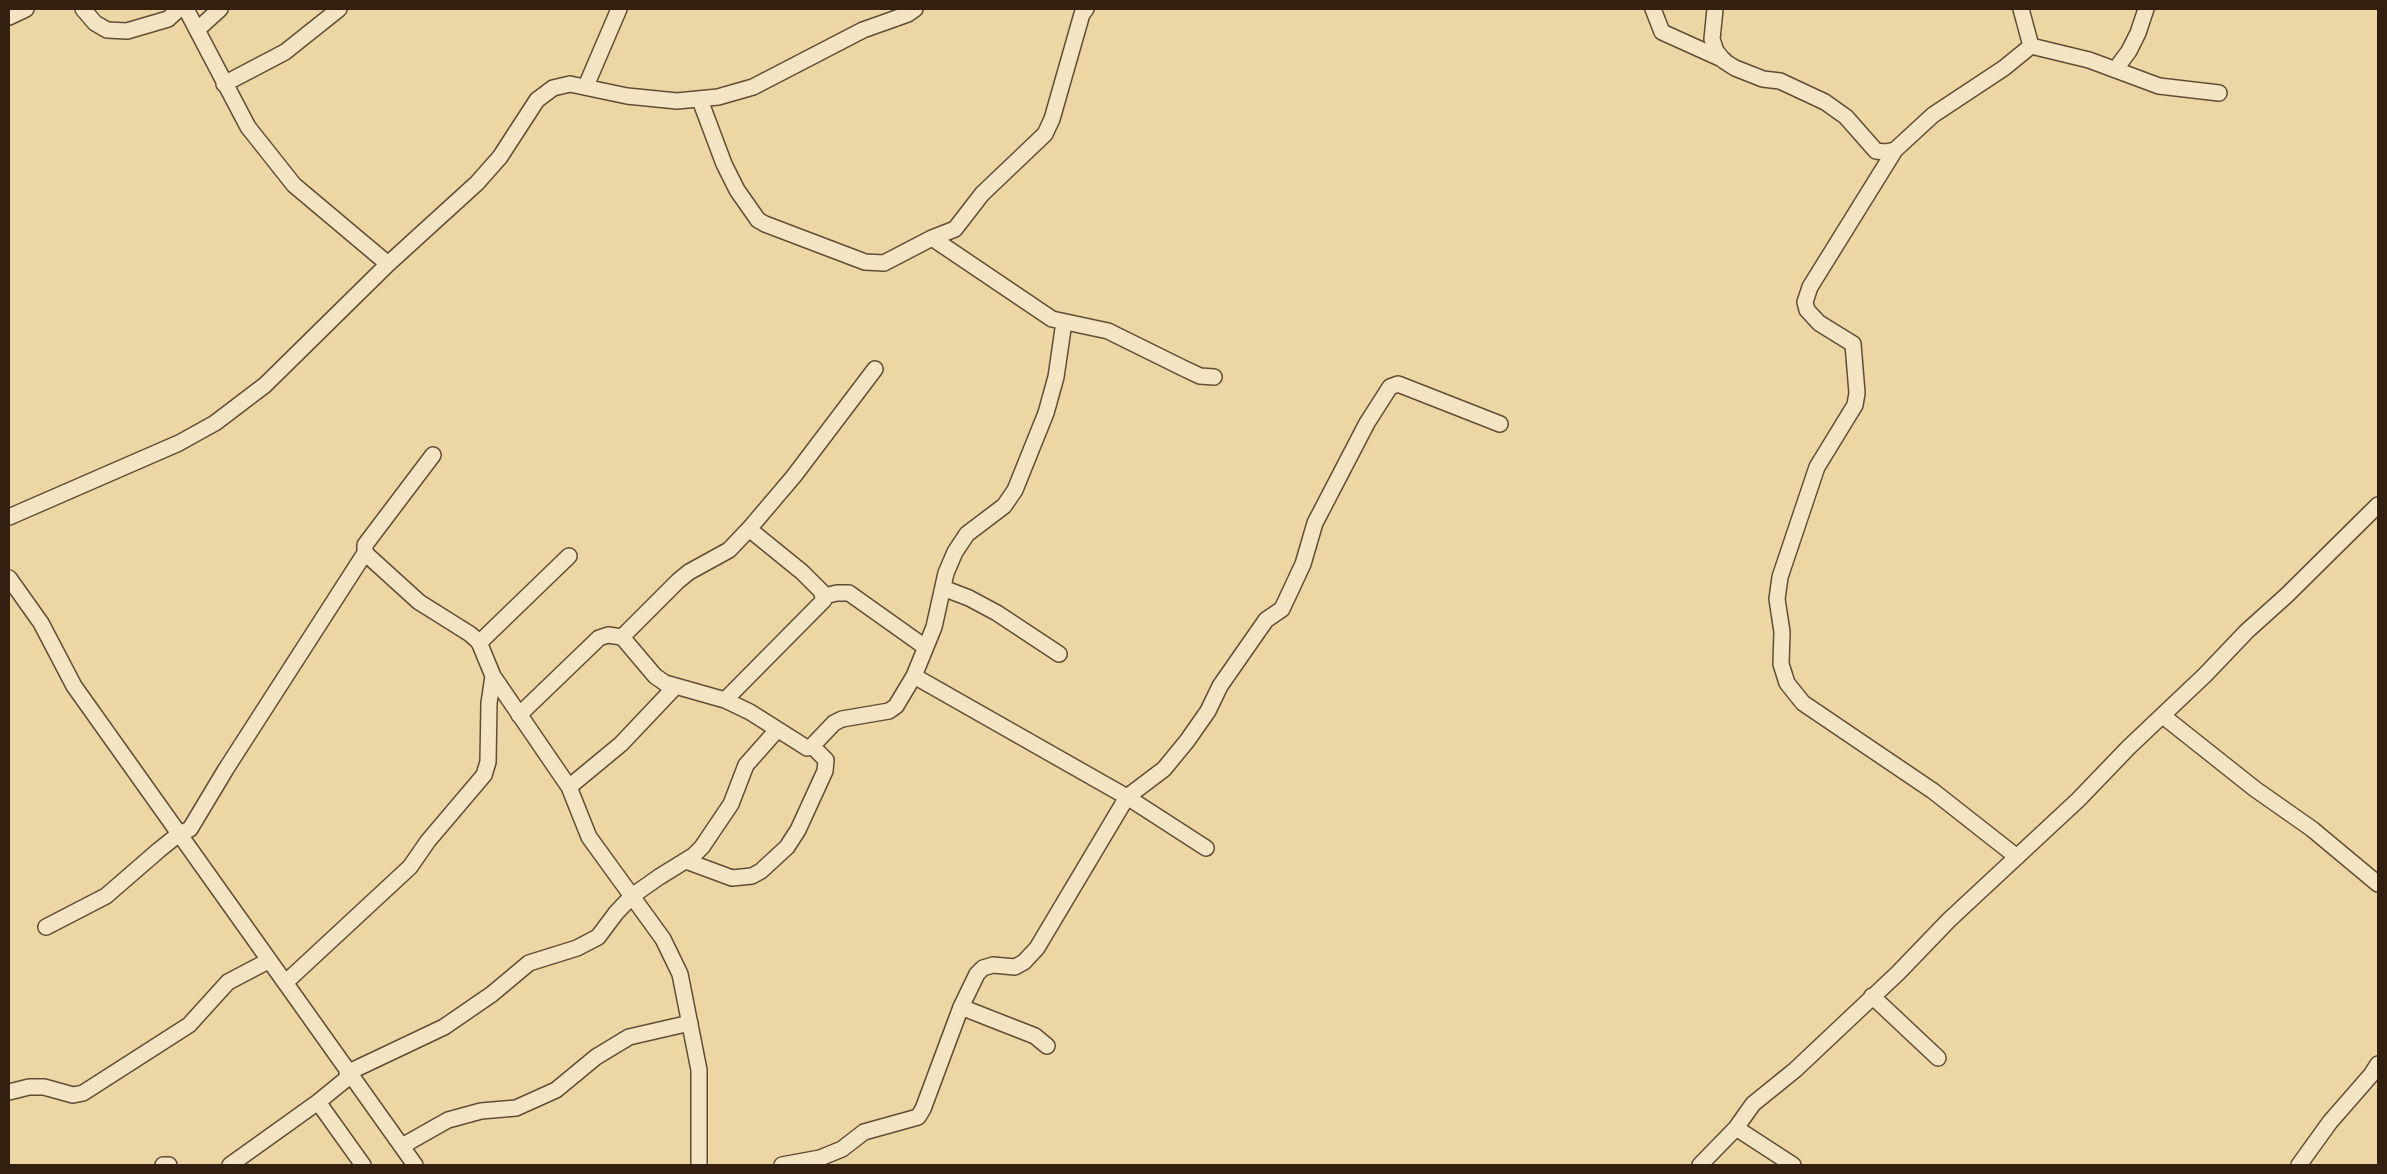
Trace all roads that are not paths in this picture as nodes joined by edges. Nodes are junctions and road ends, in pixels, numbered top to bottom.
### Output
1 (26, 9) edge
2 (179, 9) edge
3 (186, 9) edge
4 (220, 9) edge
5 (339, 9) edge
6 (618, 9) edge
7 (915, 9) edge
8 (1086, 9) edge
9 (1653, 9) edge
10 (1715, 9) edge
11 (2021, 9) edge
12 (2146, 9) edge
13 (84, 10) edge
14 (9, 17) edge
15 (198, 29) junction
16 (2031, 46) junction
17 (1724, 61) junction
18 (2115, 70) junction
19 (224, 84) junction
20 (586, 86) junction
21 (2219, 93) dead end
22 (700, 100) junction
23 (1895, 150) junction
24 (932, 238) junction
25 (388, 264) junction
26 (1064, 322) junction
27 (875, 369) dead end
28 (1214, 377) dead end
29 (1500, 424) dead end
30 (433, 455) dead end
31 (2378, 505) edge
32 (9, 517) edge
33 (749, 529) junction
34 (365, 554) junction
35 (570, 556) dead end
36 (9, 578) edge
37 (944, 588) junction
38 (824, 596) junction
39 (622, 638) junction
40 (479, 643) junction
41 (925, 647) junction
42 (1059, 654) dead end
43 (493, 676) junction
44 (914, 676) junction
45 (675, 687) junction
46 (725, 700) junction
47 (519, 715) junction
48 (2163, 716) junction
49 (777, 730) junction
50 (812, 746) junction
51 (569, 787) junction
52 (1128, 798) junction
53 (179, 834) junction
54 (1206, 848) dead end
55 (2018, 857) junction
56 (686, 861) junction
57 (2378, 884) edge
58 (632, 896) junction
59 (46, 927) dead end
60 (268, 961) junction
61 (286, 982) junction
62 (1872, 996) junction
63 (961, 1006) junction
64 (690, 1023) junction
65 (1047, 1046) dead end
66 (1938, 1058) dead end
67 (2378, 1064) edge
68 (349, 1074) junction
69 (9, 1092) edge
70 (318, 1102) junction
71 (1736, 1128) junction
72 (402, 1146) junction
73 (163, 1165) edge
74 (169, 1165) edge
75 (230, 1165) edge
76 (363, 1165) edge
77 (415, 1165) edge
78 (699, 1165) edge
79 (782, 1165) edge
80 (1700, 1165) edge
81 (1793, 1165) edge
82 (2299, 1165) edge

1 - 14 street
2 - 13 street
3 - 15 street
4 - 15 street
5 - 19 street
6 - 20 street
7 - 22 street
8 - 24 street
9 - 17 street
10 - 17 street
11 - 16 street
12 - 18 street
15 - 19 street
16 - 18 street
16 - 23 street
17 - 23 street
18 - 21 street
19 - 25 street
20 - 22 street
20 - 25 street
22 - 24 street
23 - 55 street
24 - 26 street
25 - 32 street
26 - 28 street
26 - 37 street
27 - 33 street
29 - 52 street
30 - 34 street
31 - 48 street
33 - 38 street
33 - 39 street
34 - 40 street
34 - 53 street
35 - 40 street
36 - 53 street
37 - 41 street
37 - 42 street
38 - 41 street
38 - 46 street
39 - 45 street
39 - 47 street
40 - 43 street
41 - 44 street
43 - 47 street
43 - 61 street
44 - 50 street
44 - 52 street
45 - 46 street
45 - 51 street
46 - 49 street
47 - 51 street
48 - 55 street
48 - 57 street
49 - 50 street
49 - 56 street
50 - 56 street
51 - 58 street
52 - 54 street
52 - 63 street
53 - 59 street
53 - 60 street
55 - 62 street
56 - 58 street
58 - 64 street
58 - 68 street
60 - 61 street
60 - 69 street
61 - 68 street
62 - 66 street
62 - 71 street
63 - 65 street
63 - 79 street
64 - 72 street
64 - 78 street
67 - 82 street
68 - 70 street
68 - 72 street
70 - 75 street
70 - 76 street
71 - 80 street
71 - 81 street
72 - 77 street
73 - 74 street

